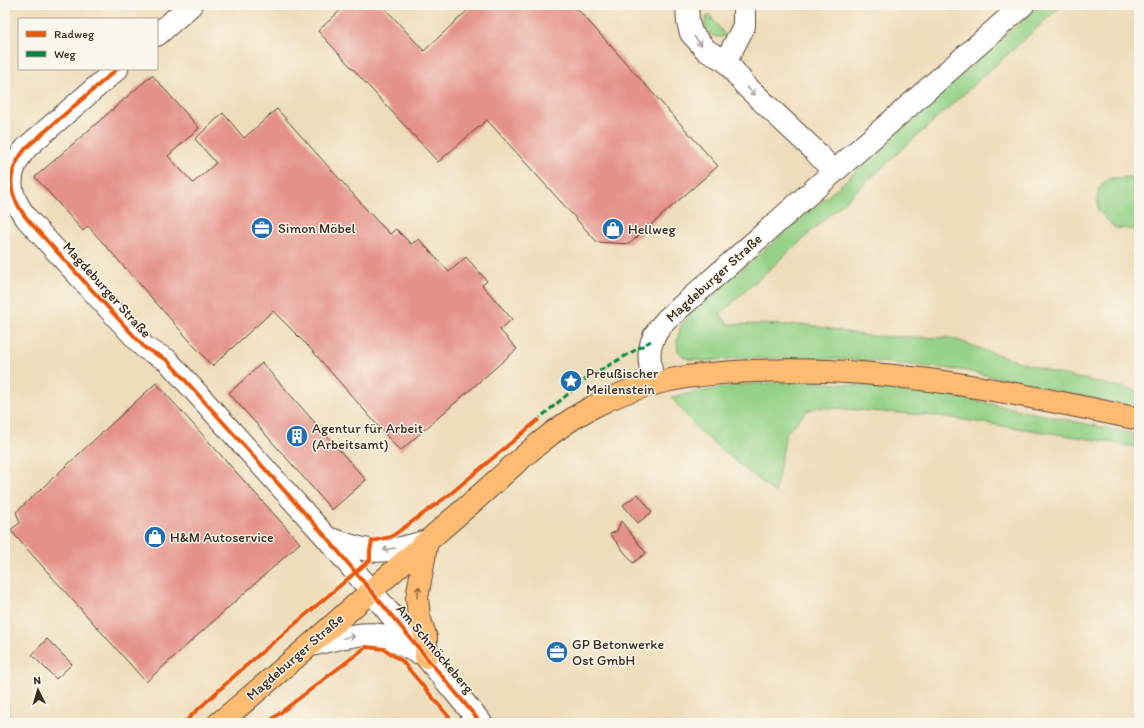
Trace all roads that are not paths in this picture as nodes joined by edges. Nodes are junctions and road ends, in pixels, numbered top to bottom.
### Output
1 (192, 5) edge
2 (672, 5) edge
3 (688, 5) edge
4 (744, 5) edge
5 (1023, 5) edge
6 (158, 34) edge
7 (726, 61) junction
8 (116, 70) edge
9 (834, 172) junction
10 (654, 384) junction
11 (1139, 419) edge
12 (327, 538) junction
13 (427, 541) junction
14 (371, 590) junction
15 (311, 645) junction
16 (426, 657) junction
17 (219, 723) edge
18 (481, 723) edge

1 - 6 street
2 - 3 street
3 -> 7 street
4 - 7 street
5 - 9 street, Magdeburger Straße
7 -> 9 street
8 - 12 street, Magdeburger Straße
9 - 10 street, Magdeburger Straße
10 - 11 main road
10 - 13 main road, Magdeburger Straße
13 -> 12 street, Magdeburger Straße
12 - 14 street, Magdeburger Straße
13 - 14 main road, Magdeburger Straße
16 -> 13 main road
14 - 15 main road, Magdeburger Straße
14 - 16 street, Am Schmöckeberg
15 -> 16 street
15 - 17 main road, Magdeburger Straße
16 - 18 street, Am Schmöckeberg

